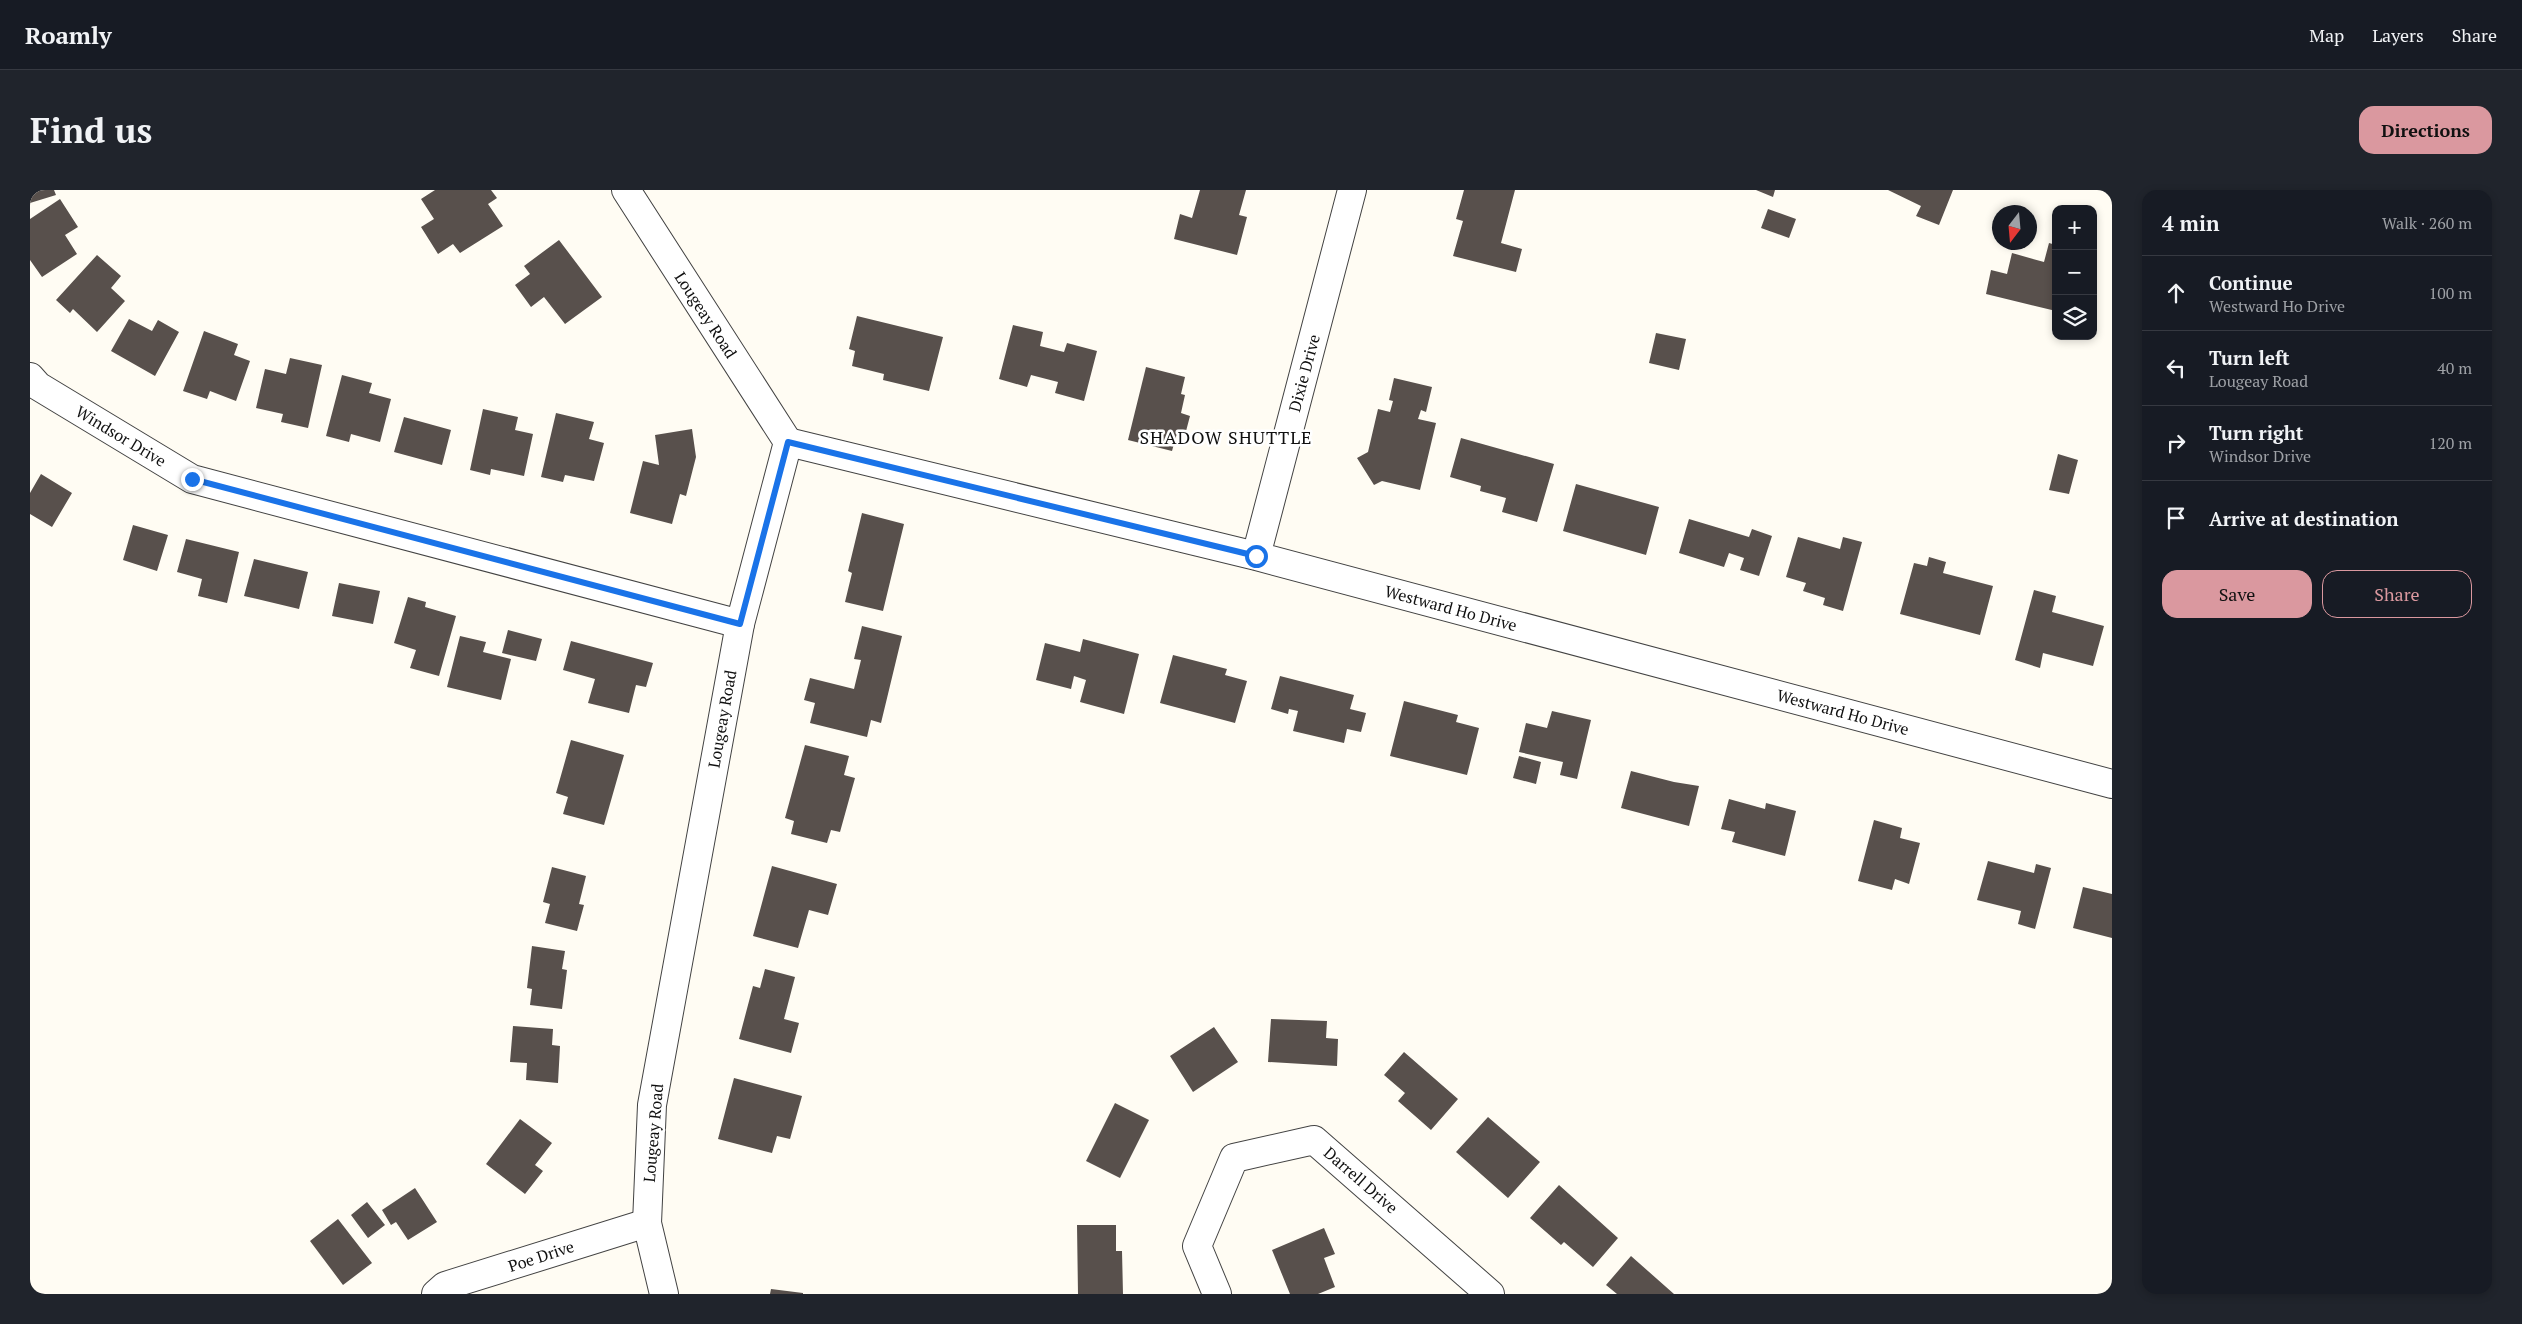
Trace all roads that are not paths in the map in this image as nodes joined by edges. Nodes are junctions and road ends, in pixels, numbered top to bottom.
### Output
1 (626, 190) edge
2 (1352, 190) edge
3 (30, 377) edge
4 (788, 442) junction
5 (1256, 556) junction
6 (740, 624) junction
7 (2112, 784) edge
8 (647, 1223) junction
9 (436, 1294) edge
10 (664, 1294) edge
11 (1217, 1294) edge
12 (1490, 1294) edge

1 - 4 street, Lougeay Road
2 - 5 street, Dixie Drive
3 - 6 street, Windsor Drive
4 - 5 street, Westward Ho Drive
4 - 6 street, Lougeay Road
5 - 7 street, Westward Ho Drive
6 - 8 street, Lougeay Road
8 - 9 street, Poe Drive
8 - 10 street, Lougeay Road
11 - 12 street, Darrell Drive

